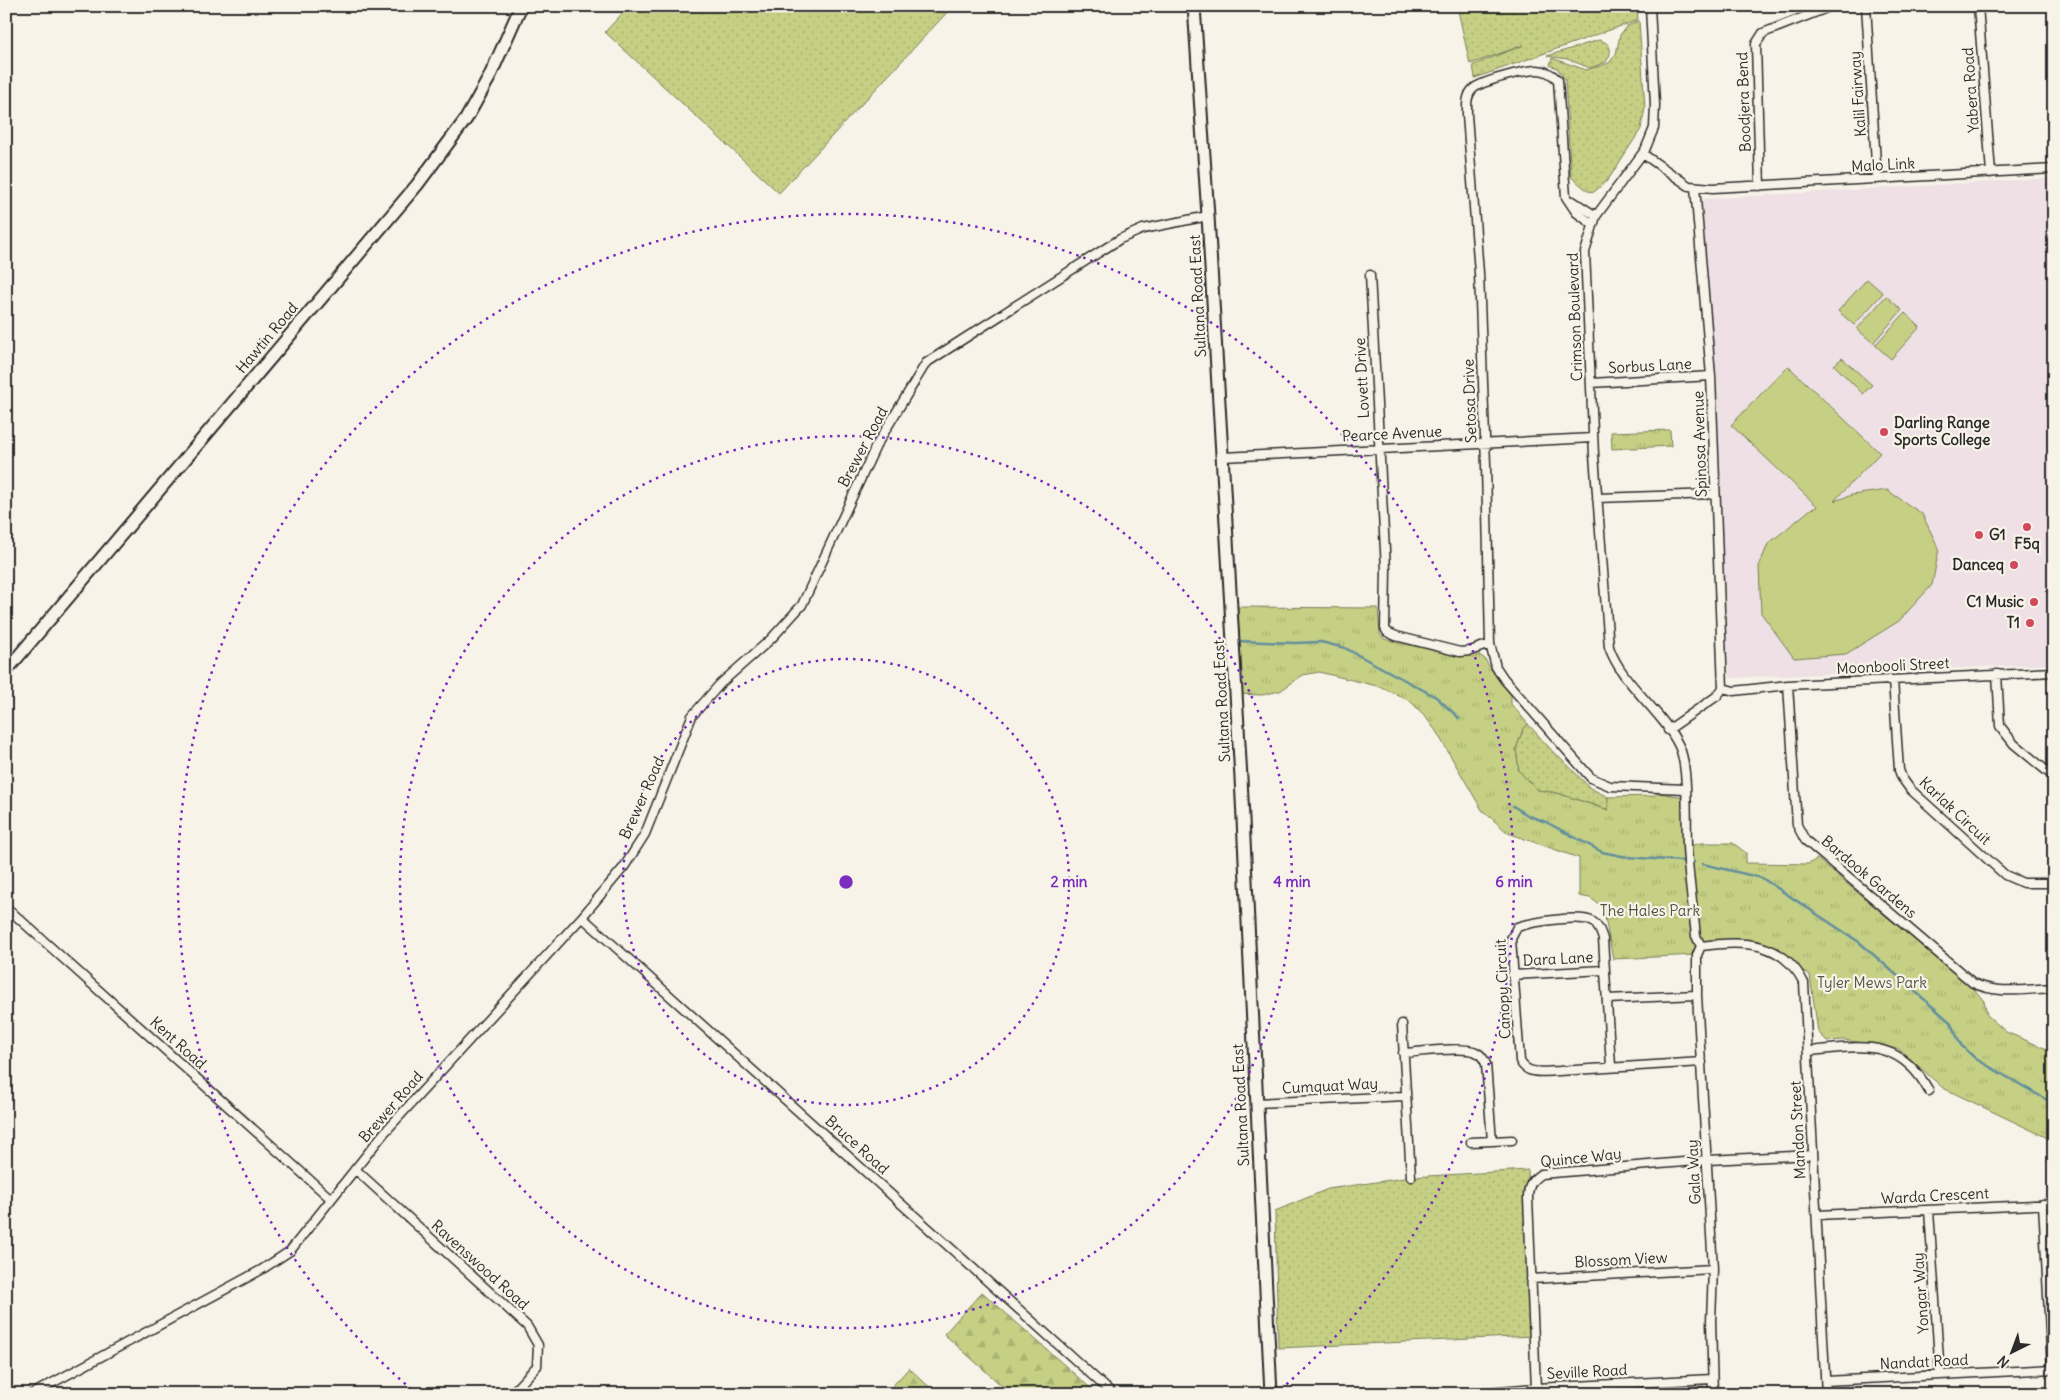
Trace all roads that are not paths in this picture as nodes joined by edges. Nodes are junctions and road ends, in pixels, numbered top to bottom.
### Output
1 (521, 6) edge
2 (1194, 6) edge
3 (1650, 6) edge
4 (1832, 6) edge
5 (1866, 6) edge
6 (1978, 6) edge
7 (1644, 152) junction
8 (2054, 169) edge
9 (1990, 173) junction
10 (1877, 179) junction
11 (1760, 186) junction
12 (1695, 187) junction
13 (1208, 216) junction
14 (1594, 220) junction
15 (1370, 275) dead end
16 (1712, 376) junction
17 (1591, 383) junction
18 (1593, 438) junction
19 (1485, 444) junction
20 (1380, 448) junction
21 (1223, 458) junction
22 (1715, 494) junction
23 (1597, 498) junction
24 (1490, 644) junction
25 (6, 670) edge
26 (2054, 672) edge
27 (1997, 674) junction
28 (1893, 680) junction
29 (1788, 686) junction
30 (1723, 688) junction
31 (1668, 730) junction
32 (2054, 777) edge
33 (1685, 789) junction
34 (2054, 883) edge
35 (6, 907) edge
36 (582, 917) junction
37 (1700, 948) junction
38 (1604, 970) junction
39 (1512, 975) junction
40 (2054, 988) edge
41 (1697, 995) junction
42 (1607, 999) junction
43 (1402, 1024) dead end
44 (1808, 1051) junction
45 (1403, 1053) junction
46 (1702, 1062) junction
47 (1611, 1066) junction
48 (1929, 1091) dead end
49 (1405, 1096) junction
50 (1256, 1103) junction
51 (1512, 1140) dead end
52 (1492, 1141) junction
53 (1471, 1142) dead end
54 (1813, 1155) junction
55 (1708, 1160) junction
56 (355, 1169) junction
57 (1411, 1177) dead end
58 (331, 1199) junction
59 (2043, 1204) junction
60 (2054, 1204) edge
61 (1929, 1210) junction
62 (1817, 1215) junction
63 (1713, 1269) junction
64 (1531, 1279) junction
65 (2053, 1369) edge
66 (1940, 1375) junction
67 (1712, 1379) junction
68 (1826, 1381) junction
69 (1536, 1388) junction
70 (32, 1394) edge
71 (511, 1394) edge
72 (1114, 1394) edge
73 (1271, 1394) edge
74 (1463, 1394) edge
75 (1714, 1394) edge
76 (1826, 1394) edge

1 - 25 street, Hawtin Road
2 - 13 street, Sultana Road East
3 - 7 street, Crimson Boulevard
4 - 11 street, Boodjera Bend
5 - 10 street, Kalil Fairway
6 - 9 street, Yabera Road
7 - 12 street
7 - 14 street, Crimson Boulevard
8 - 9 street, Malo Link
9 - 10 street, Malo Link
10 - 11 street, Malo Link
11 - 12 street, Malo Link
12 - 16 street, Spinosa Avenue
13 - 21 street, Sultana Road East
13 - 36 street, Brewer Road
14 - 17 street, Crimson Boulevard
14 - 19 street, Setosa Drive
15 - 20 street, Lovett Drive
16 - 17 street, Sorbus Lane
16 - 22 street, Spinosa Avenue
17 - 18 street, Crimson Boulevard
18 - 19 street, Pearce Avenue
18 - 23 street, Crimson Boulevard
19 - 20 street, Pearce Avenue
19 - 24 street, Setosa Drive
20 - 21 street, Pearce Avenue
20 - 24 street, Lovett Drive
21 - 50 street, Sultana Road East
22 - 23 street
22 - 30 street, Spinosa Avenue
23 - 31 street, Crimson Boulevard
24 - 33 street, Setosa Drive
26 - 27 street, Moonbooli Street
27 - 28 street, Moonbooli Street
27 - 32 street
28 - 29 street, Moonbooli Street
28 - 34 street, Karlak Circuit
29 - 30 street, Moonbooli Street
29 - 40 street, Bardook Gardens
30 - 31 street
31 - 33 street
33 - 37 street, Gala Way
35 - 58 street, Kent Road
36 - 56 street, Brewer Road
36 - 72 street, Bruce Road
37 - 41 street, Gala Way
37 - 44 street, Mandon Street
38 - 39 street, Dara Lane
38 - 39 street, Canopy Circuit
38 - 42 street, Canopy Circuit
39 - 47 street, Canopy Circuit
41 - 42 street
41 - 46 street, Gala Way
42 - 47 street, Canopy Circuit
43 - 45 street
44 - 48 street
44 - 54 street, Mandon Street
45 - 49 street
45 - 52 street
46 - 47 street, Canopy Circuit
46 - 55 street, Gala Way
49 - 50 street, Cumquat Way
49 - 57 street
50 - 73 street, Sultana Road East
51 - 52 street
52 - 53 street
54 - 55 street, Quince Way
54 - 62 street, Mandon Street
55 - 63 street, Gala Way
55 - 64 street, Quince Way
56 - 58 street, Brewer Road
56 - 71 street, Ravenswood Road
58 - 70 street, Brewer Road
59 - 60 street, Warda Crescent
59 - 61 street, Warda Crescent
59 - 65 street
61 - 62 street, Warda Crescent
61 - 66 street, Yongar Way
62 - 68 street, Mandon Street
63 - 64 street, Blossom View
63 - 67 street, Gala Way
64 - 69 street, Quince Way
65 - 66 street, Nandat Road
66 - 68 street, Nandat Road
67 - 69 street, Seville Road
67 - 75 street, Gala Way
68 - 76 street, Mandon Street
69 - 74 street, Seville Road

